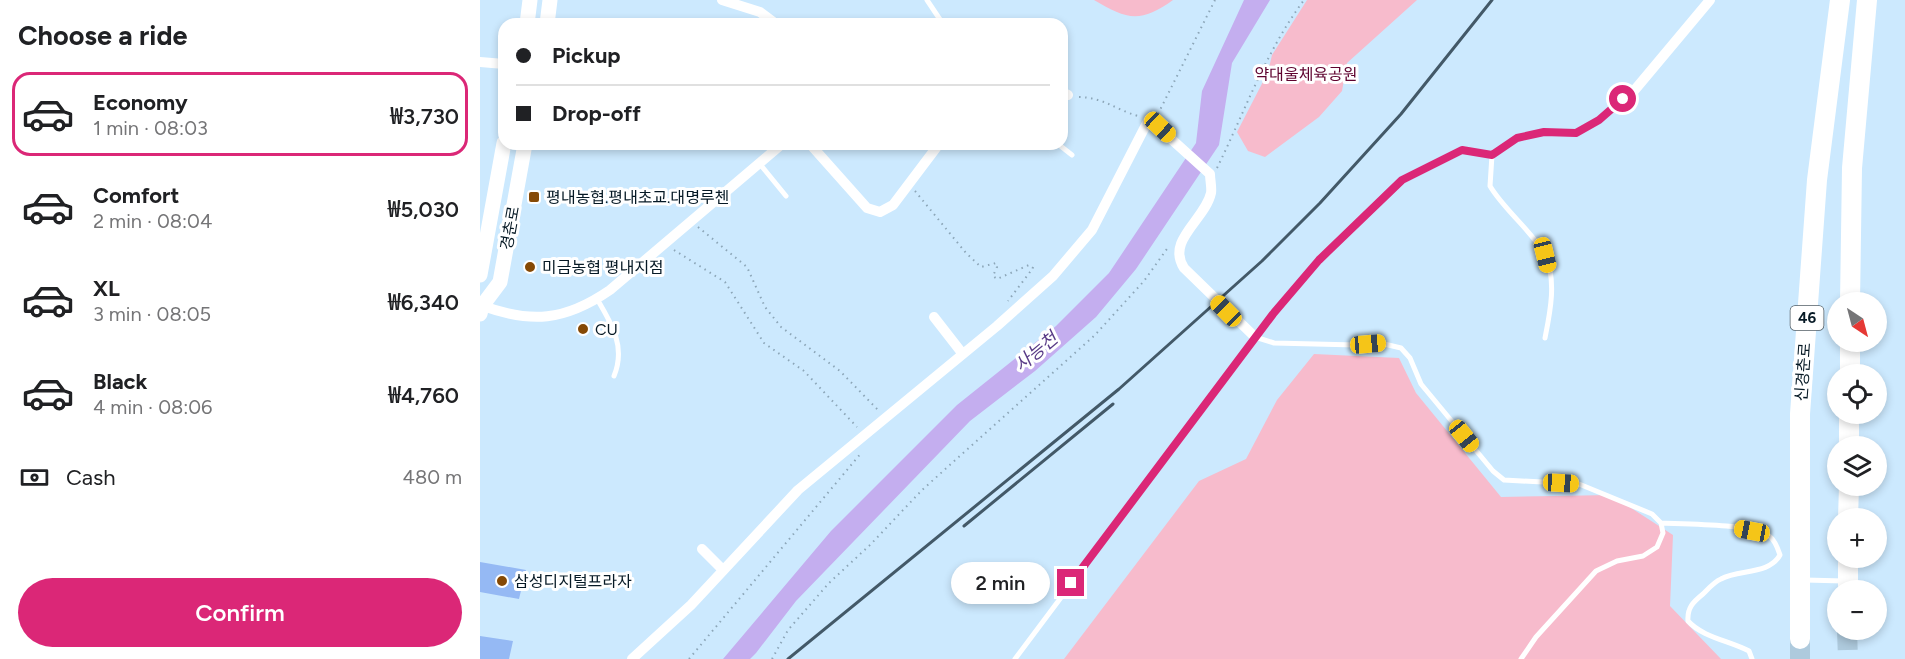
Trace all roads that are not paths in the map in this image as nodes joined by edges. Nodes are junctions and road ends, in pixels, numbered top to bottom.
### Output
1 (530, 0) edge
2 (550, 0) edge
3 (722, 0) edge
4 (927, 0) edge
5 (1710, 0) edge
6 (1840, 0) edge
7 (1867, 0) edge
8 (741, 3) edge
9 (528, 18) edge
10 (548, 18) edge
11 (768, 18) edge
12 (940, 18) edge
13 (480, 62) edge
14 (498, 64) edge
15 (1632, 92) joint
16 (503, 150) edge
17 (524, 150) edge
18 (775, 150) edge
19 (816, 150) edge
20 (935, 150) edge
21 (1066, 150) edge
22 (1072, 155) dead end
23 (1492, 155) junction
24 (759, 163) junction
25 (786, 196) dead end
26 (480, 275) edge
27 (480, 283) edge
28 (1851, 292) edge
29 (597, 299) junction
30 (481, 308) edge
31 (934, 317) dead end
32 (1255, 337) junction
33 (1545, 338) dead end
34 (962, 353) junction
35 (614, 376) dead end
36 (1661, 523) junction
37 (702, 549) dead end
38 (723, 570) junction
39 (1800, 580) junction
40 (1827, 583) edge
41 (1800, 639) tunnel mouth
42 (632, 659) edge
43 (1015, 659) edge
44 (1521, 659) edge
45 (1752, 659) edge

1 - 9 street
2 - 10 street
3 - 8 street
4 - 12 lane
5 - 15 street
6 - 39 highway, 신경춘로 / 46
7 - 28 highway
8 - 11 street
13 - 14 street
15 - 23 lane
16 - 26 street, 경춘로
17 - 30 street, 경춘로
18 - 24 street
19 - 20 street
21 - 22 lane
23 - 32 lane
23 - 33 lane
24 - 25 lane
24 - 29 street
27 - 30 street
29 - 30 street
29 - 35 lane
31 - 34 street
32 - 34 street
32 - 36 lane
32 - 43 lane
34 - 38 street
36 - 44 lane
36 - 45 lane
37 - 38 street
38 - 42 street
39 - 40 lane
39 - 41 highway, 신경춘로 / 46

